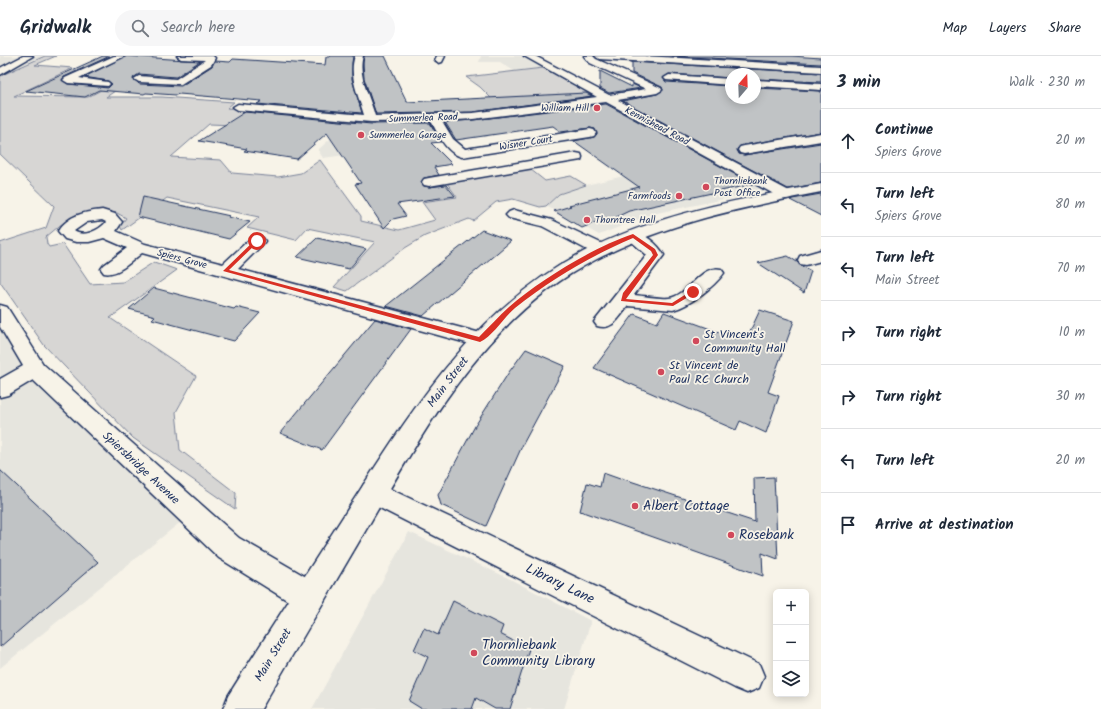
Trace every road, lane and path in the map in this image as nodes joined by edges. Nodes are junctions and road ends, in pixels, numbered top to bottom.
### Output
1 (29, 56) edge
2 (121, 56) edge
3 (181, 56) edge
4 (359, 56) edge
5 (528, 56) edge
6 (588, 56) edge
7 (213, 57) edge
8 (684, 58) edge
9 (601, 61) edge
10 (17, 64) junction
11 (0, 65) edge
12 (786, 67) junction
13 (641, 68) dead end
14 (821, 69) edge
15 (0, 72) edge
16 (624, 75) junction
17 (654, 77) dead end
18 (669, 78) dead end
19 (139, 79) dead end
20 (725, 82) edge
21 (761, 83) edge
22 (105, 84) dead end
23 (803, 86) junction
24 (821, 87) edge
25 (815, 98) dead end
26 (606, 99) junction
27 (238, 107) dead end
28 (435, 118) junction
29 (372, 119) junction
30 (590, 133) dead end
31 (821, 137) edge
32 (744, 150) dead end
33 (462, 153) junction
34 (576, 157) dead end
35 (483, 172) junction
36 (429, 182) dead end
37 (821, 188) edge
38 (786, 195) junction
39 (514, 215) dead end
40 (104, 232) dead end
41 (633, 236) junction
42 (257, 241) dead end
43 (139, 247) junction
44 (601, 250) junction
45 (110, 269) dead end
46 (226, 271) junction
47 (715, 272) dead end
48 (623, 300) junction
49 (0, 311) edge
50 (604, 322) dead end
51 (480, 340) junction
52 (35, 369) junction
53 (0, 389) edge
54 (373, 492) junction
55 (309, 596) junction
56 (747, 676) dead end
57 (241, 709) edge

1 - 10 street
2 - 22 street
3 - 7 street
4 - 29 street
5 - 26 street, Kennishead Road
6 - 9 street
7 - 19 street
8 - 9 street
8 - 12 street
9 - 13 street
9 - 16 street
10 - 11 street
10 - 15 street
12 - 14 street
12 - 23 street
16 - 17 street
16 - 26 street, Summerlea Road
18 - 20 street
21 - 23 street
23 - 24 street
23 - 25 street
26 - 28 street, Summerlea Road
26 - 38 street, Kennishead Road
27 - 29 street, Summerlea Road
28 - 29 street, Summerlea Road
28 - 33 street
30 - 33 street, Wisner Court
31 - 32 street
33 - 35 street
34 - 35 street
35 - 36 street
37 - 38 street, Main Street
38 - 41 street, Main Street
39 - 44 street
40 - 43 street, Spiers Grove
41 - 44 street, Main Street
41 - 48 street
42 - 46 street
43 - 45 street
43 - 46 street, Spiers Grove
44 - 51 street, Main Street
46 - 51 street, Spiers Grove
47 - 48 street
48 - 50 street
49 - 52 street, Spiersbridge Avenue
51 - 54 street, Main Street
52 - 53 street
52 - 55 street, Spiersbridge Avenue
54 - 55 street, Main Street
54 - 56 street, Library Lane
55 - 57 street, Main Street

